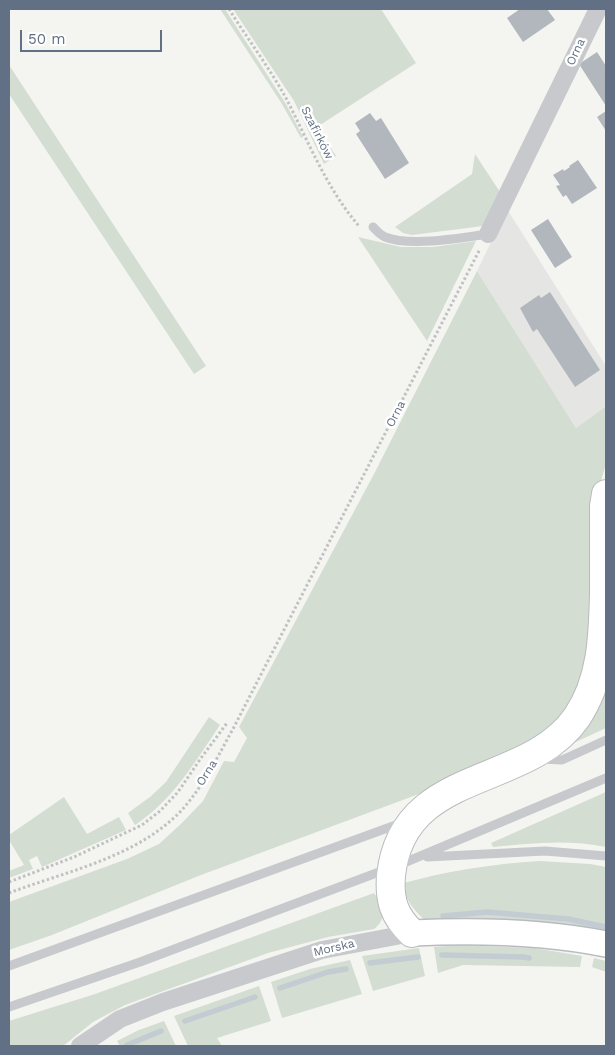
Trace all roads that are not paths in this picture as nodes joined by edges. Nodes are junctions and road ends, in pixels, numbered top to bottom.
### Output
1 (598, 9) edge
2 (373, 228) road end
3 (488, 234) joint
4 (606, 494) edge
5 (606, 740) edge
6 (527, 759) junction
7 (606, 778) edge
8 (416, 817) junction
9 (606, 856) edge
10 (419, 858) junction
11 (392, 867) junction
12 (412, 933) junction
13 (606, 944) edge
14 (9, 966) edge
15 (9, 1007) edge
16 (80, 1046) edge

1 - 3 street, Orna
2 - 3 lane
4 - 6 highway
5 - 6 lane
6 - 8 highway
7 - 10 lane
8 - 11 highway
8 - 14 lane
9 - 10 lane
10 - 11 lane
11 - 12 highway
11 - 15 lane
12 - 13 main road, Morska
12 - 16 street, Morska

